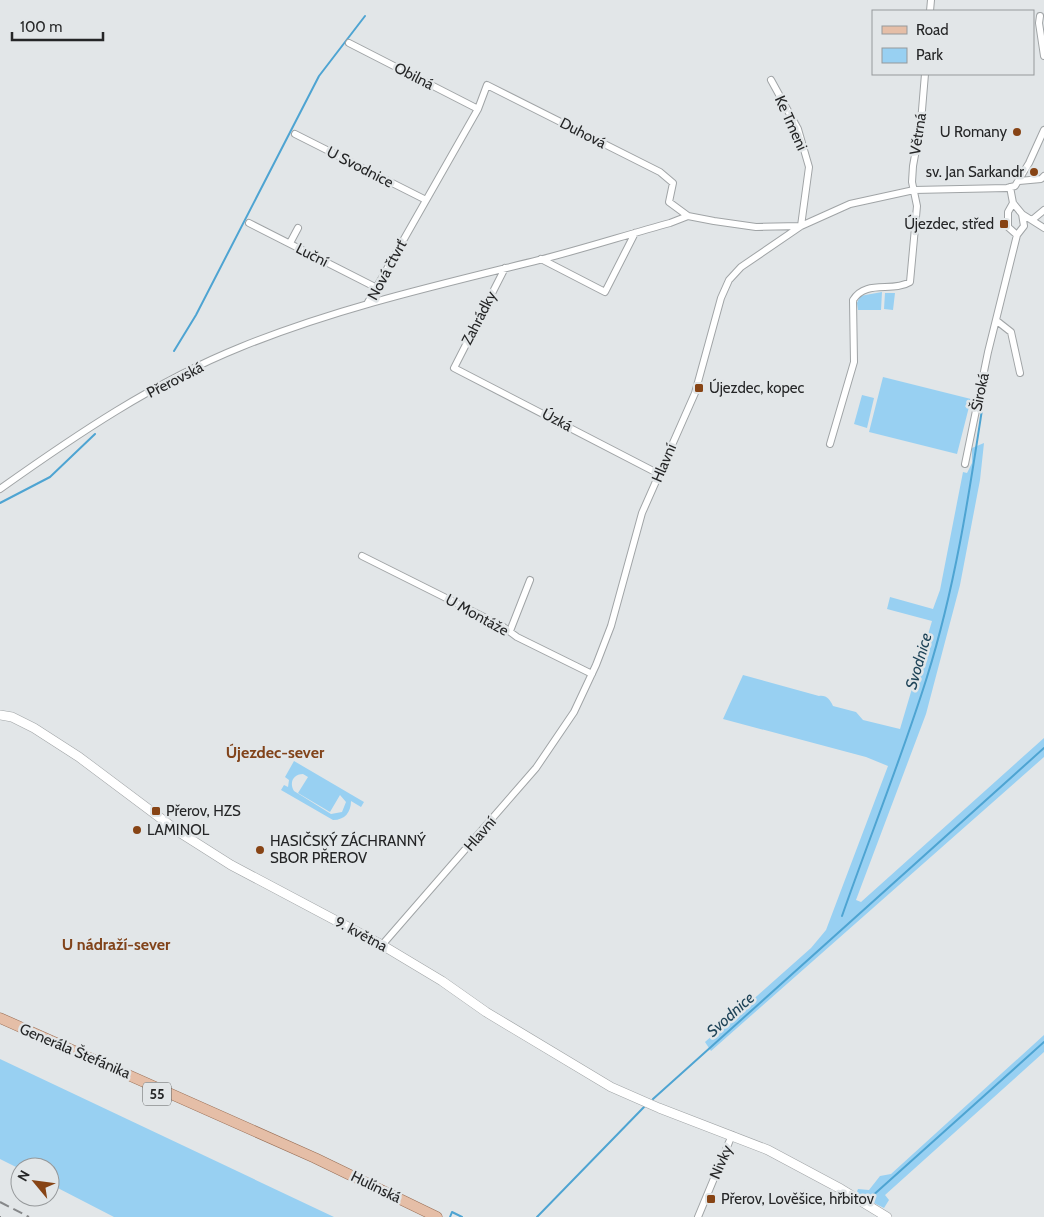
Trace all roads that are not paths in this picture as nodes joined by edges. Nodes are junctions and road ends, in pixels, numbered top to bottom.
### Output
1 (1039, 15) edge
2 (349, 43) dead end
3 (1044, 56) edge
4 (925, 75) edge
5 (771, 80) dead end
6 (491, 86) joint
7 (478, 109) junction
8 (1044, 131) edge
9 (295, 134) dead end
10 (1044, 176) edge
11 (1019, 181) junction
12 (1010, 187) junction
13 (914, 190) junction
14 (426, 200) junction
15 (1013, 203) junction
16 (1044, 210) edge
17 (1022, 214) junction
18 (688, 216) junction
19 (1032, 220) junction
20 (249, 223) dead end
21 (801, 226) junction
22 (298, 228) dead end
23 (1044, 228) edge
24 (635, 233) junction
25 (1017, 235) junction
26 (290, 243) junction
27 (541, 259) junction
28 (505, 268) junction
29 (375, 287) junction
30 (367, 304) junction
31 (997, 321) junction
32 (454, 368) joint
33 (1020, 373) dead end
34 (830, 444) dead end
35 (965, 464) dead end
36 (659, 474) junction
37 (0, 489) edge
38 (362, 556) dead end
39 (530, 580) dead end
40 (510, 632) junction
41 (592, 674) junction
42 (0, 715) edge
43 (382, 945) junction
44 (0, 1018) edge
45 (0, 1025) edge
46 (732, 1135) junction
47 (314, 1161) junction
48 (422, 1217) edge
49 (437, 1217) edge
50 (698, 1217) edge
51 (887, 1217) edge

1 - 3 street
2 - 7 street, Obilná
4 - 13 street, Větrná
5 - 21 street, Ke Tmeni
6 - 7 street, Nová čtvrť
6 - 18 street, Duhová
7 - 14 street, Nová čtvrť
8 - 11 street
9 - 14 street, U Svodnice
10 - 11 street
11 - 12 street
12 - 13 street, Hlavní
12 - 15 street
13 - 21 street, Hlavní
13 - 34 street, Větrná
14 - 29 street, Nová čtvrť
15 - 17 street
15 - 25 street
16 - 19 street
17 - 19 street
17 - 25 street, Široká
18 - 21 street, Nová čtvrť
18 - 24 street, Nová čtvrť
19 - 23 street
20 - 26 street, Luční
21 - 36 street, Hlavní
22 - 26 street
24 - 27 street, Nová čtvrť
24 - 27 street
25 - 31 street, Široká
26 - 29 street, Luční
27 - 28 street, Nová čtvrť
28 - 30 street, Nová čtvrť
28 - 32 street, Zahrádky
29 - 30 street, Nová čtvrť
30 - 37 street, Přerovská
31 - 33 street
31 - 35 street, Široká
32 - 36 street, Úzká
36 - 41 street, Hlavní
38 - 40 street, U Montáže
39 - 40 street
40 - 41 street, U Montáže
41 - 43 street, Hlavní
42 - 43 street, 9. května
43 - 46 street, 9. května
44 - 47 main road, Generála Štefánika / 55
45 - 47 main road, Generála Štefánika / 55
46 - 50 street, Nivky
46 - 51 street, 9. května
47 - 48 main road, Hulínská / 55
47 - 49 main road, Hulínská / 55

